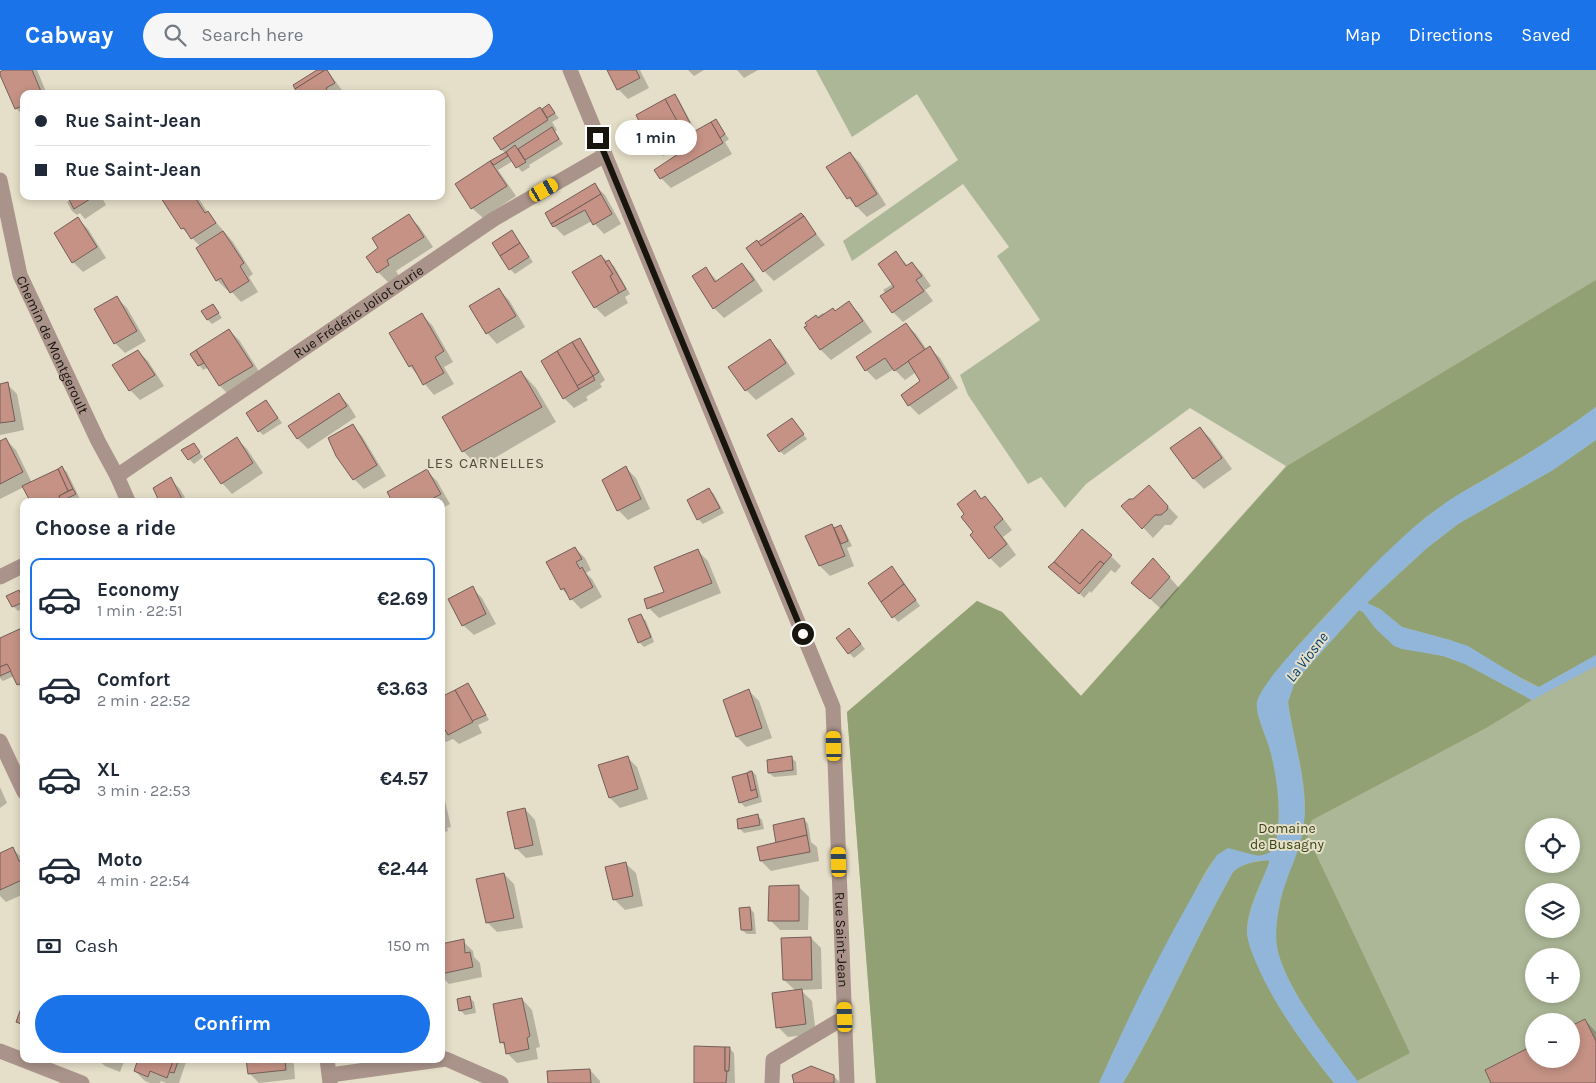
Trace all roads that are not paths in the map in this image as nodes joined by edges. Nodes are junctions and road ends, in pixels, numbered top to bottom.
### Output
1 (570, 70) edge
2 (605, 155) junction
3 (0, 180) edge
4 (117, 476) junction
5 (127, 498) edge
6 (20, 566) edge
7 (0, 577) edge
8 (0, 741) edge
9 (20, 784) edge
10 (845, 1017) junction
11 (0, 1052) edge
12 (445, 1059) edge
13 (20, 1060) edge
14 (29, 1063) edge
15 (328, 1063) edge
16 (423, 1063) edge
17 (330, 1079) edge
18 (82, 1083) edge
19 (501, 1083) edge
20 (772, 1083) edge
21 (847, 1083) edge

1 - 2 street, Rue Saint-Jean
2 - 4 street, Rue Frédéric Joliot Curie
2 - 10 street, Rue Saint-Jean
3 - 4 street, Chemin de Montgeroult
4 - 5 street, Chemin de Montgeroult
6 - 7 street
8 - 9 street
10 - 20 street
10 - 21 street, Rue Saint-Jean
11 - 13 street
12 - 19 street
14 - 18 street
15 - 17 street
16 - 17 street

